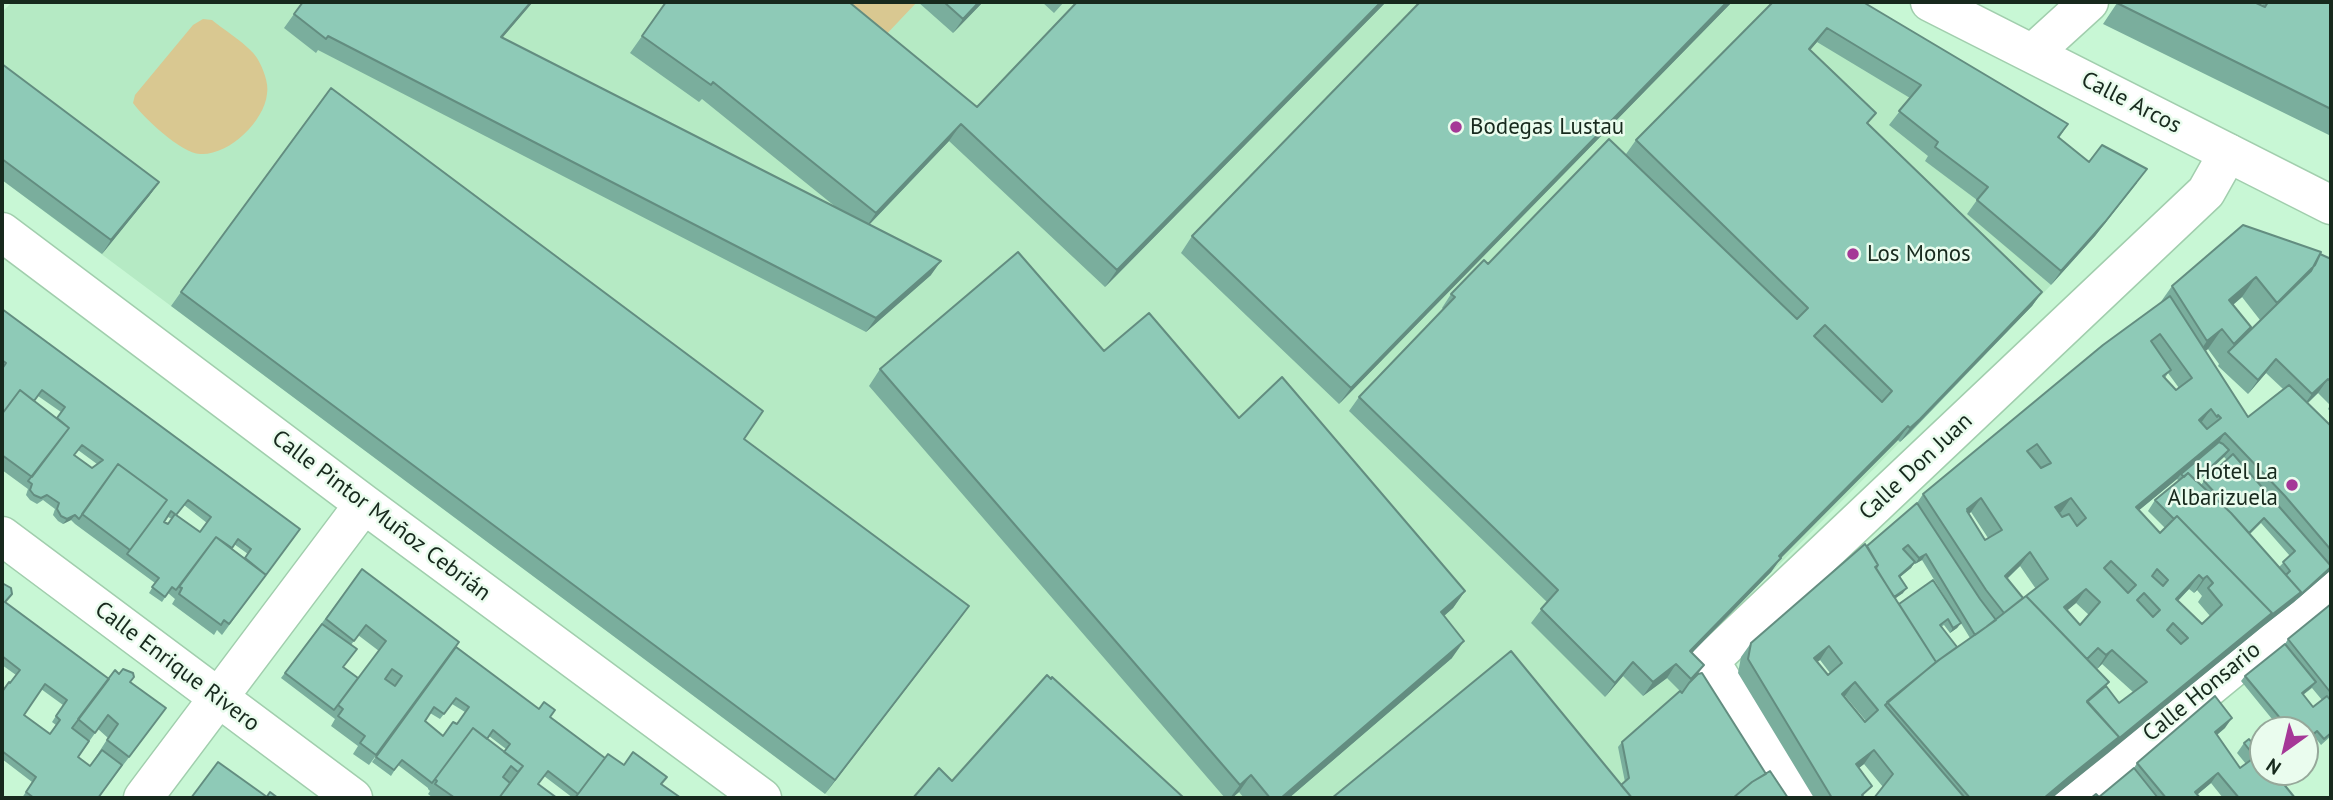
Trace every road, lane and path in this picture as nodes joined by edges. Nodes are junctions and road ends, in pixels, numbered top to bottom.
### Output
1 (1930, 2) edge
2 (2089, 2) edge
3 (2033, 53) junction
4 (2228, 153) junction
5 (2331, 205) edge
6 (2, 232) edge
7 (364, 504) junction
8 (2, 536) edge
9 (2331, 587) edge
10 (218, 698) junction
11 (143, 798) edge
12 (353, 798) edge
13 (762, 798) edge
14 (1794, 798) edge
15 (2074, 798) edge

1 - 3 street, Calle Arcos
2 - 3 street
3 - 4 street, Calle Arcos
4 - 5 street, Calle Arcos
4 - 14 street, Calle Don Juan
6 - 7 street, Calle Pintor Muñoz Cebrián
7 - 10 street
7 - 13 street, Calle Pintor Muñoz Cebrián
8 - 10 street, Calle Enrique Rivero
9 - 15 street, Calle Honsario
10 - 11 street
10 - 12 street, Calle Enrique Rivero

